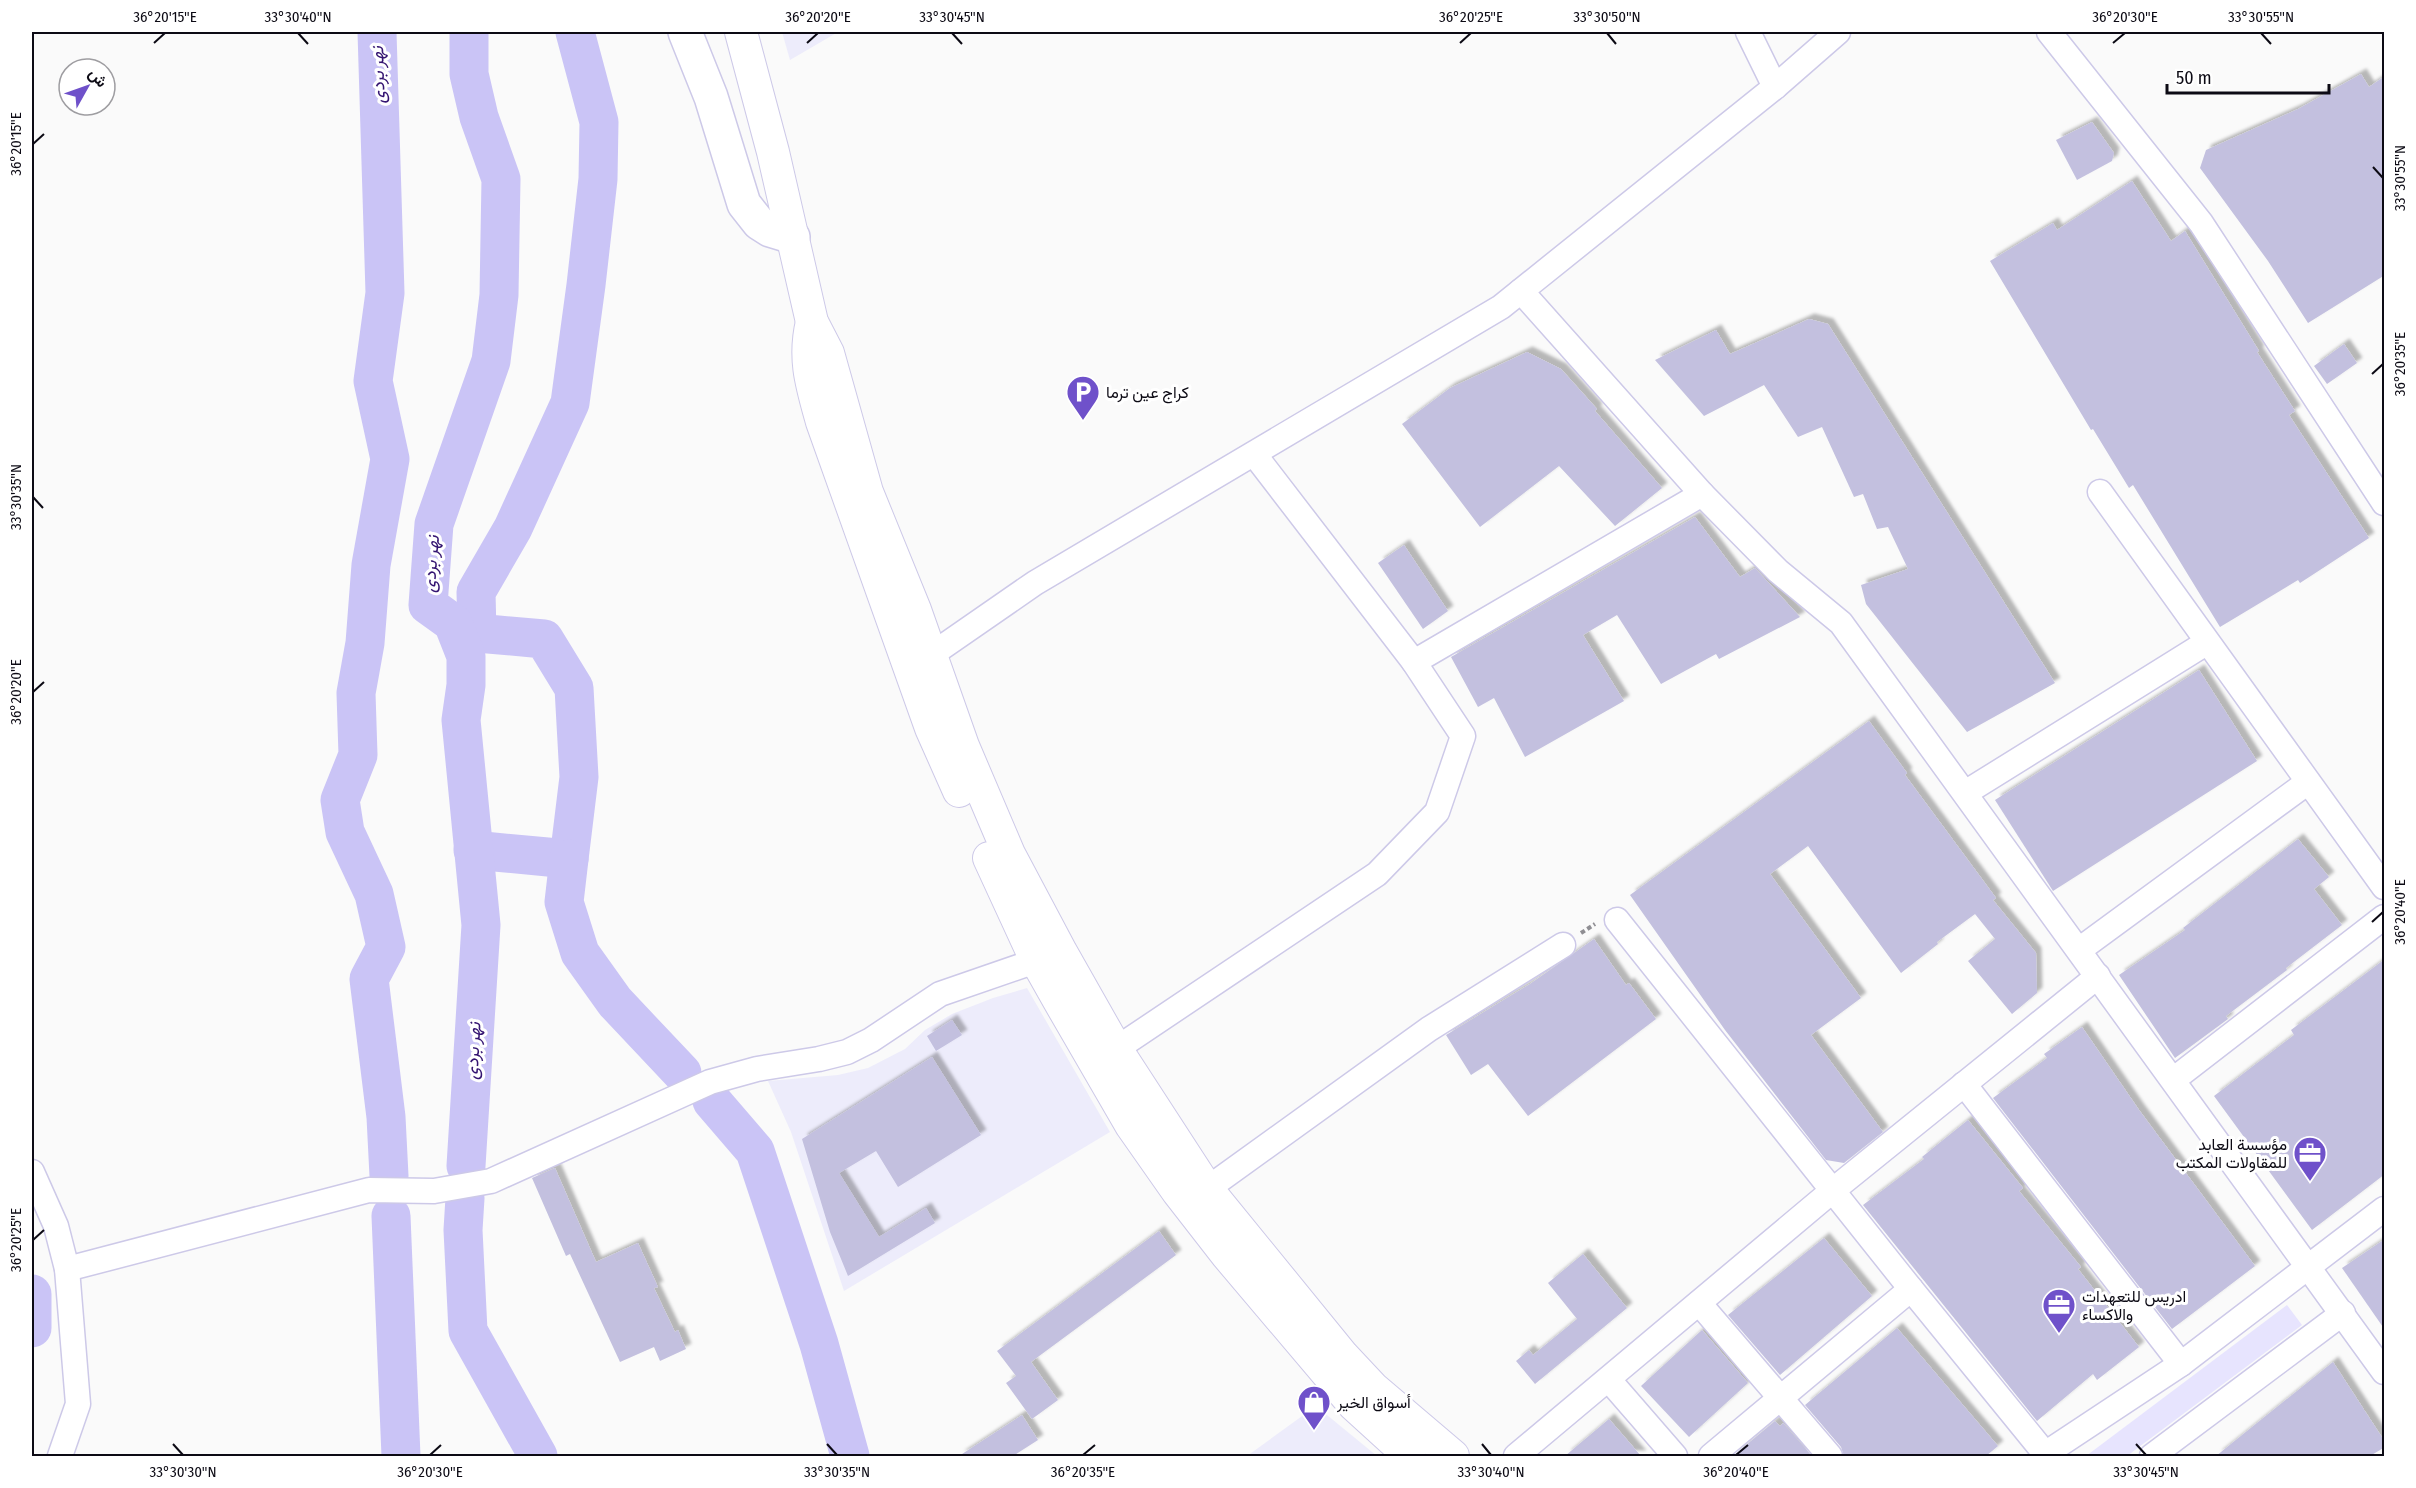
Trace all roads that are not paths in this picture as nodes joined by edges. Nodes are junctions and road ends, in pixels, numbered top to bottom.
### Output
1 (685, 32) edge
2 (741, 32) edge
3 (1748, 32) edge
4 (1838, 32) edge
5 (2049, 32) edge
6 (1775, 87) junction
7 (794, 237) junction
8 (1521, 291) junction
9 (1254, 454) junction
10 (2100, 492) dead end
11 (1701, 494) junction
12 (2385, 503) edge
13 (2206, 643) junction
14 (921, 661) junction
15 (1414, 662) junction
16 (2308, 782) junction
17 (1965, 793) junction
18 (2385, 886) edge
19 (2385, 917) edge
20 (1617, 920) road end
21 (1563, 945) road end
22 (2079, 950) junction
23 (1048, 956) junction
24 (2098, 976) junction
25 (1116, 1049) junction
26 (2173, 1080) junction
27 (1964, 1084) junction
28 (32, 1172) edge
29 (1207, 1189) junction
30 (1832, 1191) junction
31 (2385, 1209) edge
32 (2310, 1268) junction
33 (67, 1269) junction
34 (1911, 1289) junction
35 (1699, 1304) junction
36 (2343, 1313) junction
37 (2181, 1364) junction
38 (2385, 1372) edge
39 (1609, 1380) junction
40 (1780, 1399) junction
41 (60, 1456) edge
42 (1410, 1456) edge
43 (1454, 1456) edge
44 (1516, 1456) edge
45 (1675, 1456) edge
46 (1711, 1456) edge
47 (1830, 1456) edge
48 (2045, 1456) edge
49 (2152, 1456) edge

1 - 7 highway
2 - 7 main road
3 - 6 street
4 - 6 street
5 - 12 street
6 - 8 street
7 - 14 main road
8 - 9 street
8 - 11 street
9 - 14 street
9 - 15 street
10 - 13 street
11 - 15 street
11 - 17 street
13 - 16 street
13 - 17 street
14 - 23 main road
15 - 25 street
16 - 18 street
16 - 22 street
17 - 22 street
19 - 26 street
20 - 30 street
21 - 29 street
22 - 24 street
23 - 25 main road
23 - 33 street
23 - 42 main road
24 - 26 street
24 - 27 street
25 - 29 main road
26 - 32 street
27 - 30 street
27 - 37 street
28 - 33 street
29 - 43 main road
30 - 34 street
30 - 35 street
31 - 32 street
32 - 36 street
32 - 37 street
33 - 41 street
34 - 40 street
34 - 48 street
35 - 39 street
35 - 40 street
36 - 38 street
36 - 49 street
37 - 48 street
39 - 44 street
39 - 45 street
40 - 46 street
40 - 47 street

